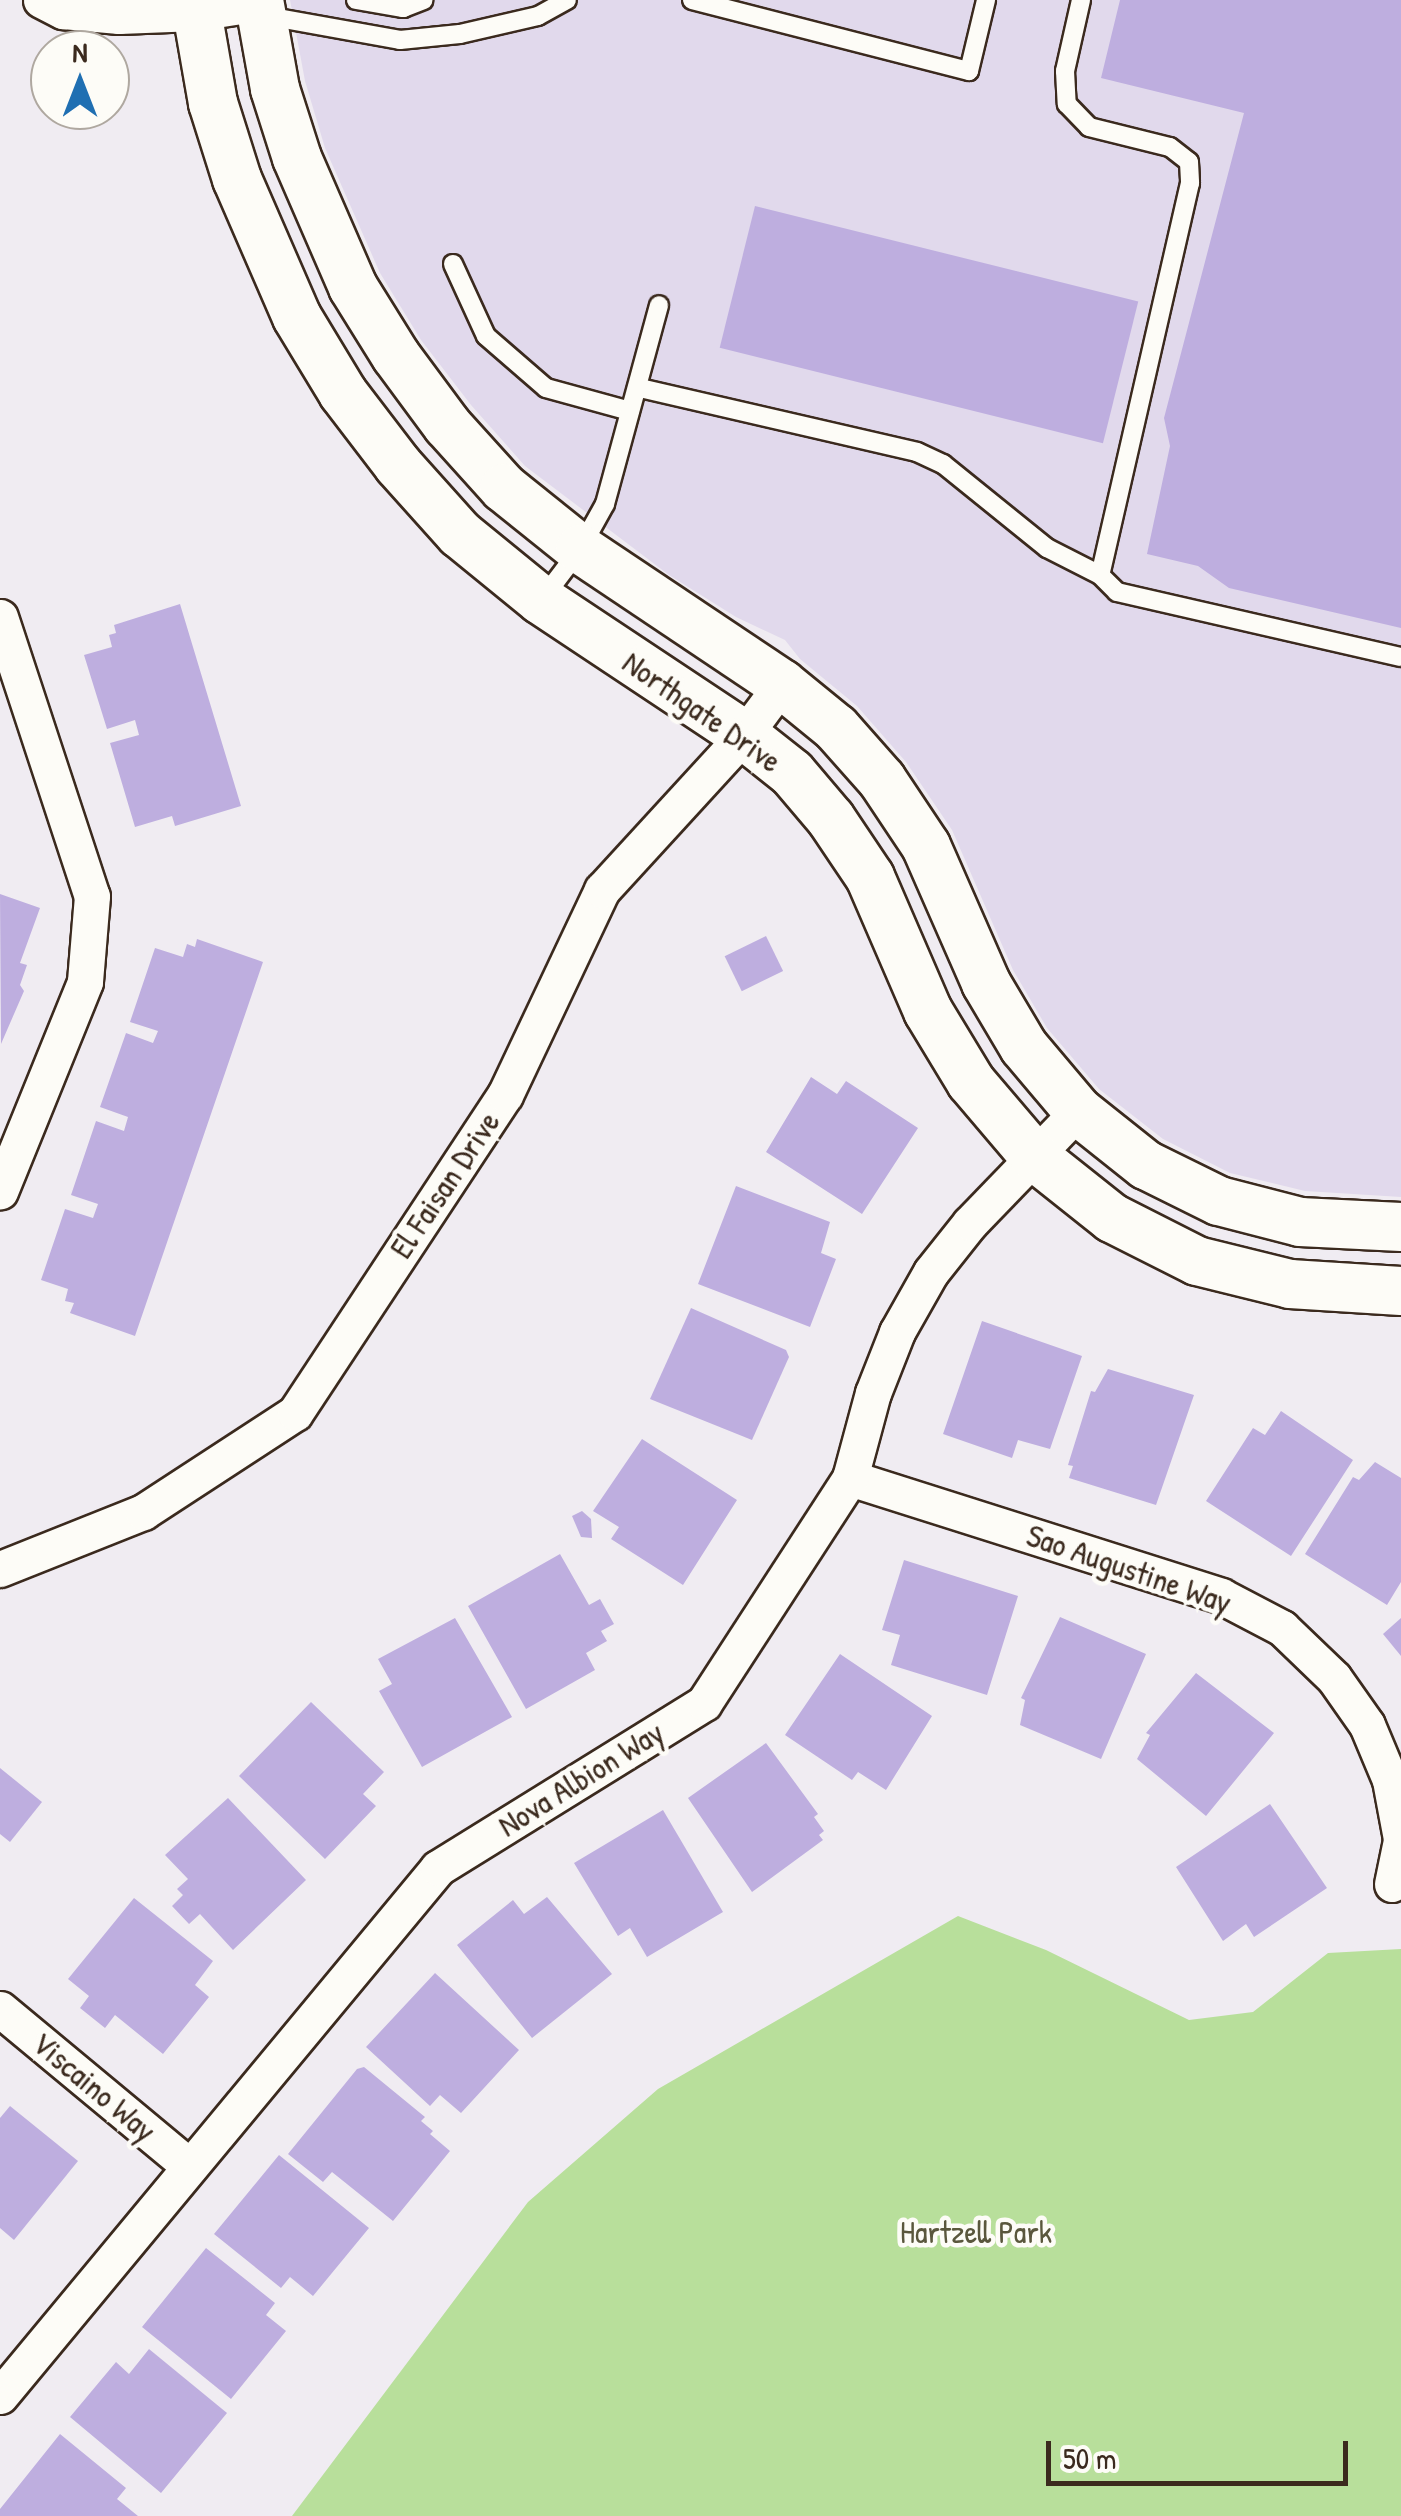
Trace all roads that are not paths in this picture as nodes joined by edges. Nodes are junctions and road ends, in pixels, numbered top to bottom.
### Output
1 (42, 0) edge
2 (356, 0) edge
3 (424, 0) edge
4 (568, 0) edge
5 (692, 0) edge
6 (986, 0) edge
7 (1081, 0) edge
8 (196, 6) edge
9 (260, 6) edge
10 (453, 264) dead end
11 (659, 305) dead end
12 (640, 388) junction
13 (630, 411) junction
14 (580, 550) junction
15 (1100, 575) junction
16 (541, 600) junction
17 (0, 616) edge
18 (1401, 658) edge
19 (782, 684) junction
20 (744, 734) junction
21 (1078, 1111) junction
22 (1034, 1156) junction
23 (0, 1191) edge
24 (1401, 1227) edge
25 (1401, 1291) edge
26 (850, 1478) junction
27 (0, 1569) edge
28 (1401, 1839) edge
29 (1392, 1884) dead end
30 (0, 2009) edge
31 (188, 2164) junction
32 (0, 2396) edge

1 - 8 street
2 - 3 lane
4 - 9 lane
5 - 6 lane
7 - 15 lane
8 - 9 street
8 - 16 street, Northgate Drive
9 - 14 street, Northgate Drive
10 - 13 lane
11 - 12 lane
12 - 13 lane
12 - 15 lane
13 - 14 lane
14 - 16 lane
14 - 19 street, Northgate Drive
15 - 18 lane
16 - 20 street, Northgate Drive
17 - 23 street
19 - 20 street, El Faisan Drive
19 - 21 street, Northgate Drive
20 - 22 street, Northgate Drive
20 - 27 street, El Faisan Drive
21 - 22 street, Nova Albion Way
21 - 24 street, Northgate Drive
22 - 25 street, Northgate Drive
22 - 26 street, Nova Albion Way
26 - 28 street, Sao Augustine Way
26 - 31 street, Nova Albion Way
28 - 29 street, Sao Augustine Way
30 - 31 street, Viscaino Way
31 - 32 street, Nova Albion Way

